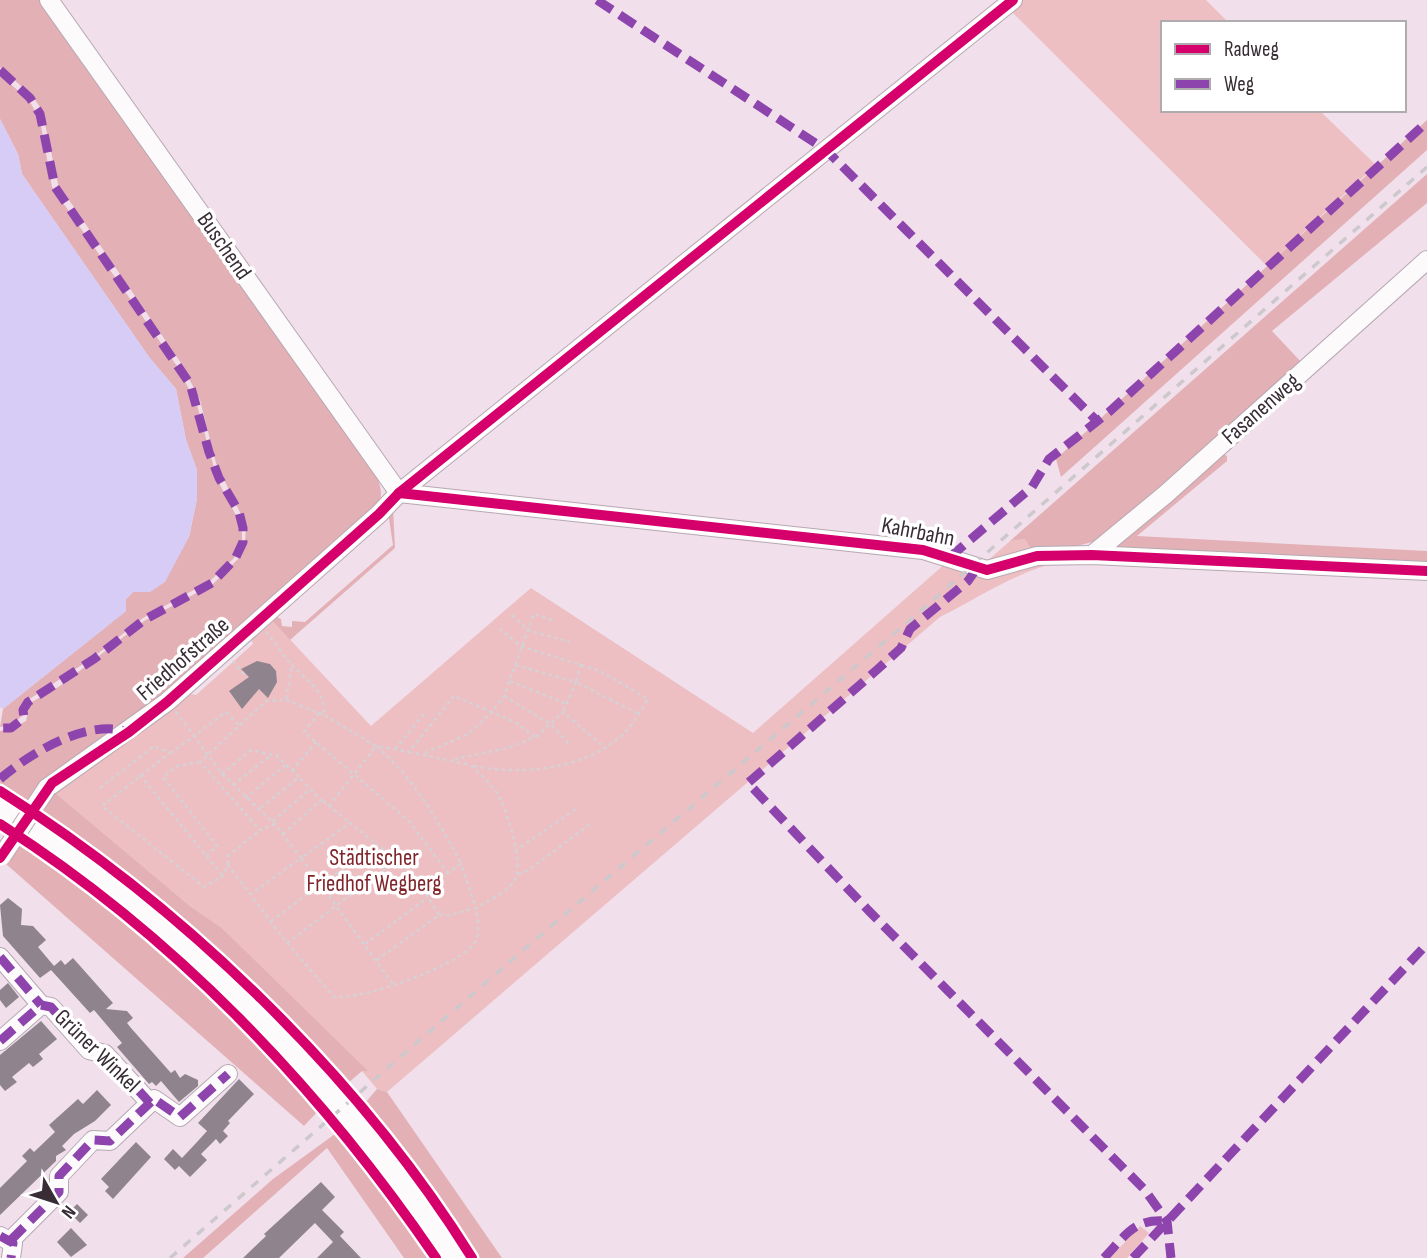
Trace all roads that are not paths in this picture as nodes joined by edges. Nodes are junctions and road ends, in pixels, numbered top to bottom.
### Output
1 (49, 0) edge
2 (1013, 0) edge
3 (1427, 260) edge
4 (399, 493) junction
5 (1092, 555) junction
6 (1427, 570) edge
7 (0, 808) edge
8 (1, 857) edge
9 (0, 957) edge
10 (41, 1005) junction
11 (0, 1041) edge
12 (228, 1074) dead end
13 (150, 1103) junction
14 (7, 1245) edge
15 (454, 1258) edge

1 - 4 street, Buschend
2 - 4 street, Friedhofstraße
3 - 5 street, Fasanenweg
4 - 5 street, Kahrbahn
4 - 8 street, Friedhofstraße, bridge
5 - 6 street, Kahrbahn
7 - 15 main road
9 - 10 street, Grüner Winkel
10 - 11 street, Grüner Winkel
10 - 13 street, Grüner Winkel
12 - 13 street, Grüner Winkel
13 - 14 street, Grüner Winkel

